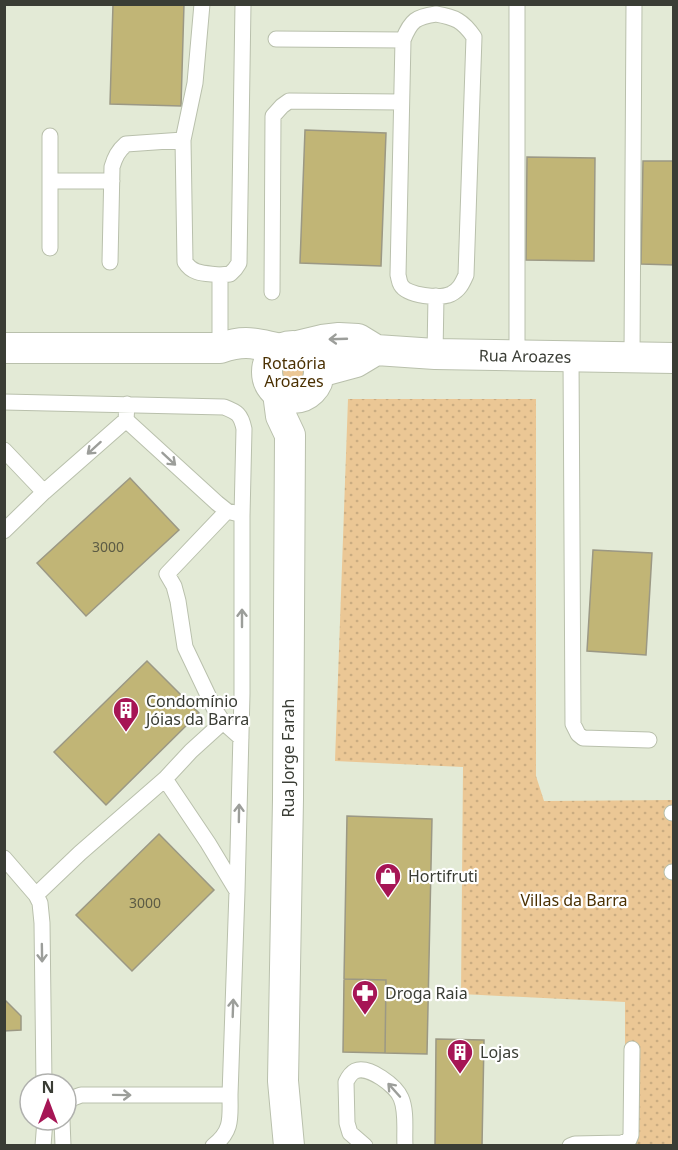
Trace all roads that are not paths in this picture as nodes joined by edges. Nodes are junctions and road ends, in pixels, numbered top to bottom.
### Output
1 (202, 4) edge
2 (243, 4) edge
3 (517, 4) edge
4 (634, 4) edge
5 (276, 39) dead end
6 (403, 40) junction
7 (401, 102) junction
8 (50, 136) dead end
9 (183, 140) junction
10 (51, 181) junction
11 (112, 181) junction
12 (50, 248) dead end
13 (110, 262) dead end
14 (220, 275) junction
15 (272, 292) dead end
16 (436, 296) junction
17 (290, 347) junction
18 (4, 348) edge
19 (220, 348) junction
20 (376, 350) junction
21 (435, 354) junction
22 (517, 356) junction
23 (572, 357) junction
24 (632, 358) junction
25 (674, 358) edge
26 (314, 382) junction
27 (273, 384) junction
28 (4, 402) edge
29 (126, 412) junction
30 (290, 435) junction
31 (4, 450) edge
32 (44, 492) junction
33 (227, 511) junction
34 (242, 516) junction
35 (4, 531) edge
36 (223, 722) junction
37 (241, 738) junction
38 (649, 740) dead end
39 (165, 779) junction
40 (4, 858) edge
41 (237, 891) junction
42 (36, 895) junction
43 (632, 1049) dead end
44 (44, 1072) edge
45 (283, 1081) junction
46 (230, 1095) junction
47 (78, 1096) edge
48 (598, 1144) edge
49 (213, 1146) edge
50 (271, 1146) edge
51 (289, 1146) edge
52 (365, 1146) edge
53 (405, 1146) edge
54 (570, 1146) edge

1 - 9 lane
2 - 14 lane
3 - 22 lane
4 - 24 lane
5 - 6 lane
6 - 7 lane
6 - 16 lane
7 - 15 lane
7 - 16 lane
8 - 10 lane
9 - 11 lane
9 - 14 lane
10 - 11 lane
10 - 12 lane
11 - 13 lane
14 - 19 lane
16 - 21 lane
17 - 19 street, Rua Aroazes
20 -> 17 street, Rua Aroazes
17 - 26 street
17 - 27 street
18 - 19 street, Rua Aroazes
19 - 27 street
20 - 21 street, Rua Aroazes
20 - 26 street
21 - 22 street, Rua Aroazes
22 - 23 street, Rua Aroazes
23 - 24 street, Rua Aroazes
23 - 38 lane
24 - 25 street, Rua Aroazes
26 - 27 street
26 - 30 street
27 - 30 street, Rua Jorge Farah
28 - 29 lane
29 -> 32 lane
29 -> 33 lane
29 - 34 lane
30 - 45 street, Rua Jorge Farah
31 - 32 lane
32 - 35 lane
33 - 34 lane
33 - 36 lane
37 -> 34 lane
36 - 37 lane
36 - 39 lane
41 -> 37 lane
39 - 41 lane
39 - 42 lane
40 - 42 lane
46 -> 41 lane
42 -> 44 lane
43 - 48 lane
45 - 50 street, Rua Jorge Farah
45 - 51 street, Rua Jorge Farah
47 -> 46 lane
46 - 49 lane
48 - 54 lane
53 -> 52 lane

